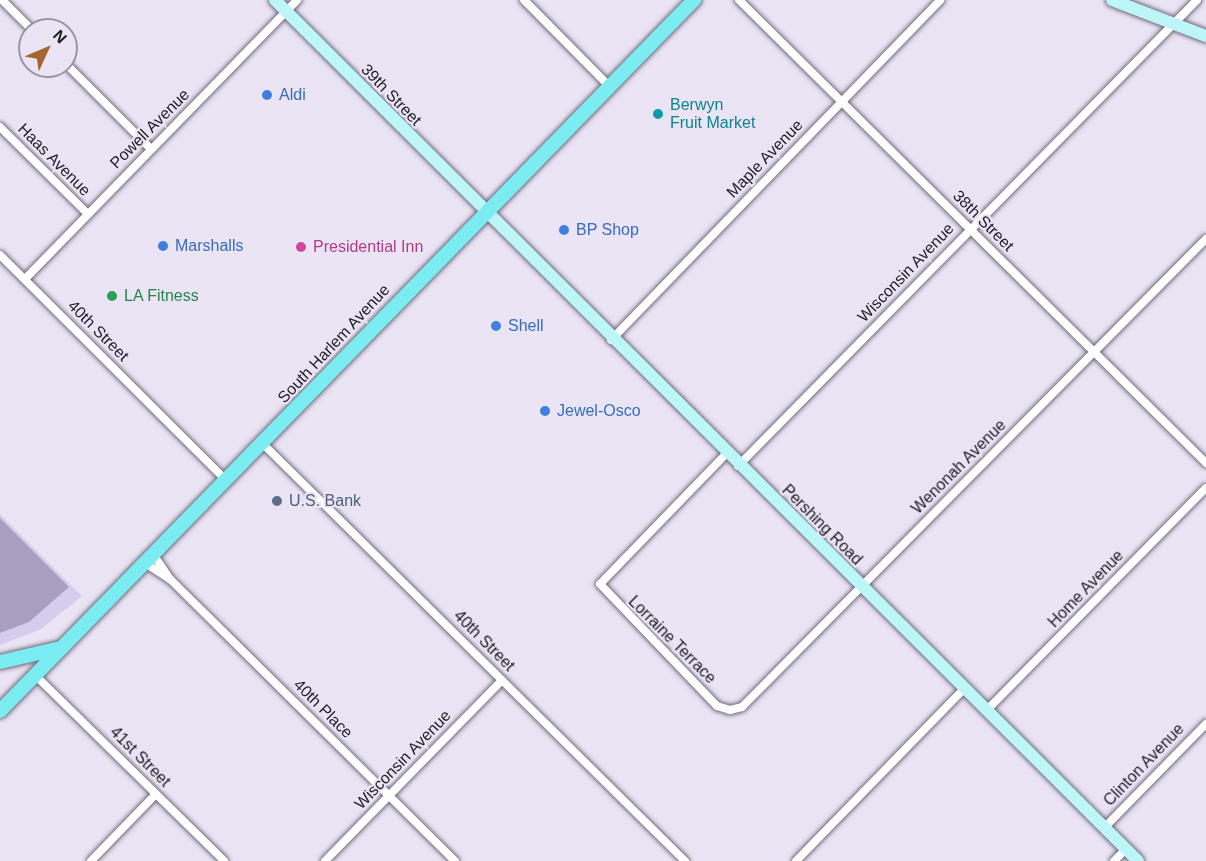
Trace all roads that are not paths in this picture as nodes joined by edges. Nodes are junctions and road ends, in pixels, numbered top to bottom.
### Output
1 (2, 0) edge
2 (275, 0) edge
3 (297, 0) edge
4 (524, 0) edge
5 (694, 0) edge
6 (739, 0) edge
7 (940, 0) edge
8 (1112, 0) edge
9 (1197, 0) edge
10 (286, 11) junction
11 (20, 18) edge
12 (1172, 23) junction
13 (1206, 36) edge
14 (78, 76) edge
15 (609, 86) junction
16 (842, 102) junction
17 (0, 127) edge
18 (151, 149) junction
19 (483, 213) junction
20 (88, 214) junction
21 (970, 229) junction
22 (1206, 239) edge
23 (0, 255) edge
24 (25, 279) junction
25 (611, 340) junction
26 (1094, 352) junction
27 (262, 442) junction
28 (726, 454) junction
29 (1206, 463) edge
30 (738, 466) junction
31 (226, 480) junction
32 (1206, 488) edge
33 (149, 558) junction
34 (861, 588) junction
35 (61, 648) junction
36 (0, 662) edge
37 (35, 675) junction
38 (502, 680) junction
39 (964, 689) junction
40 (0, 708) edge
41 (730, 710) joint
42 (986, 711) junction
43 (1206, 724) edge
44 (156, 794) junction
45 (389, 796) junction
46 (1104, 828) junction
47 (1126, 849) junction
48 (91, 861) edge
49 (224, 861) edge
50 (325, 861) edge
51 (455, 861) edge
52 (685, 861) edge
53 (796, 861) edge
54 (1114, 861) edge
55 (1138, 861) edge

1 - 11 street
2 - 10 main road, 39th Street
3 - 10 street, Powell Avenue
4 - 15 street
5 - 15 main road, South Harlem Avenue
6 - 16 street, 38th Street
7 - 16 street, Maple Avenue
8 - 12 main road
9 - 12 street, Wisconsin Avenue
10 - 18 street, Powell Avenue
10 - 19 main road, 39th Street
12 - 13 main road
12 - 21 street, Wisconsin Avenue
14 - 18 street
15 - 19 main road, South Harlem Avenue
16 - 21 street, 38th Street
16 - 25 street, Maple Avenue
17 - 20 street, Haas Avenue
18 - 20 street, Powell Avenue
19 - 25 main road, Pershing Road
19 - 27 main road, South Harlem Avenue
20 - 24 street, Powell Avenue
21 - 26 street, 38th Street
21 - 30 street, Wisconsin Avenue
22 - 26 street, Wenonah Avenue
23 - 24 street, 40th Street
24 - 31 street, 40th Street
25 - 28 main road, Pershing Road
26 - 29 street, 38th Street
26 - 34 street, Wenonah Avenue
27 - 31 main road, South Harlem Avenue
27 - 38 street, 40th Street
28 - 30 main road, Pershing Road
28 - 41 street, Lorraine Terrace
30 - 34 main road, Pershing Road
31 - 33 main road, South Harlem Avenue
32 - 42 street, Home Avenue
33 - 35 main road, South Harlem Avenue
33 - 45 street, 40th Place
34 - 39 main road, Pershing Road
34 - 41 street, Wenonah Avenue
35 - 36 main road
35 - 37 main road, South Harlem Avenue
37 - 40 main road, South Harlem Avenue
37 - 44 street, 41st Street
38 - 45 street, Wisconsin Avenue
38 - 52 street, 40th Street
39 - 42 main road, Pershing Road
39 - 53 street
42 - 46 main road, Pershing Road
43 - 46 street, Clinton Avenue
44 - 48 street
44 - 49 street, 41st Street
45 - 50 street, Wisconsin Avenue
45 - 51 street, 40th Place
46 - 47 main road, Pershing Road
47 - 54 street
47 - 55 main road, Pershing Road

